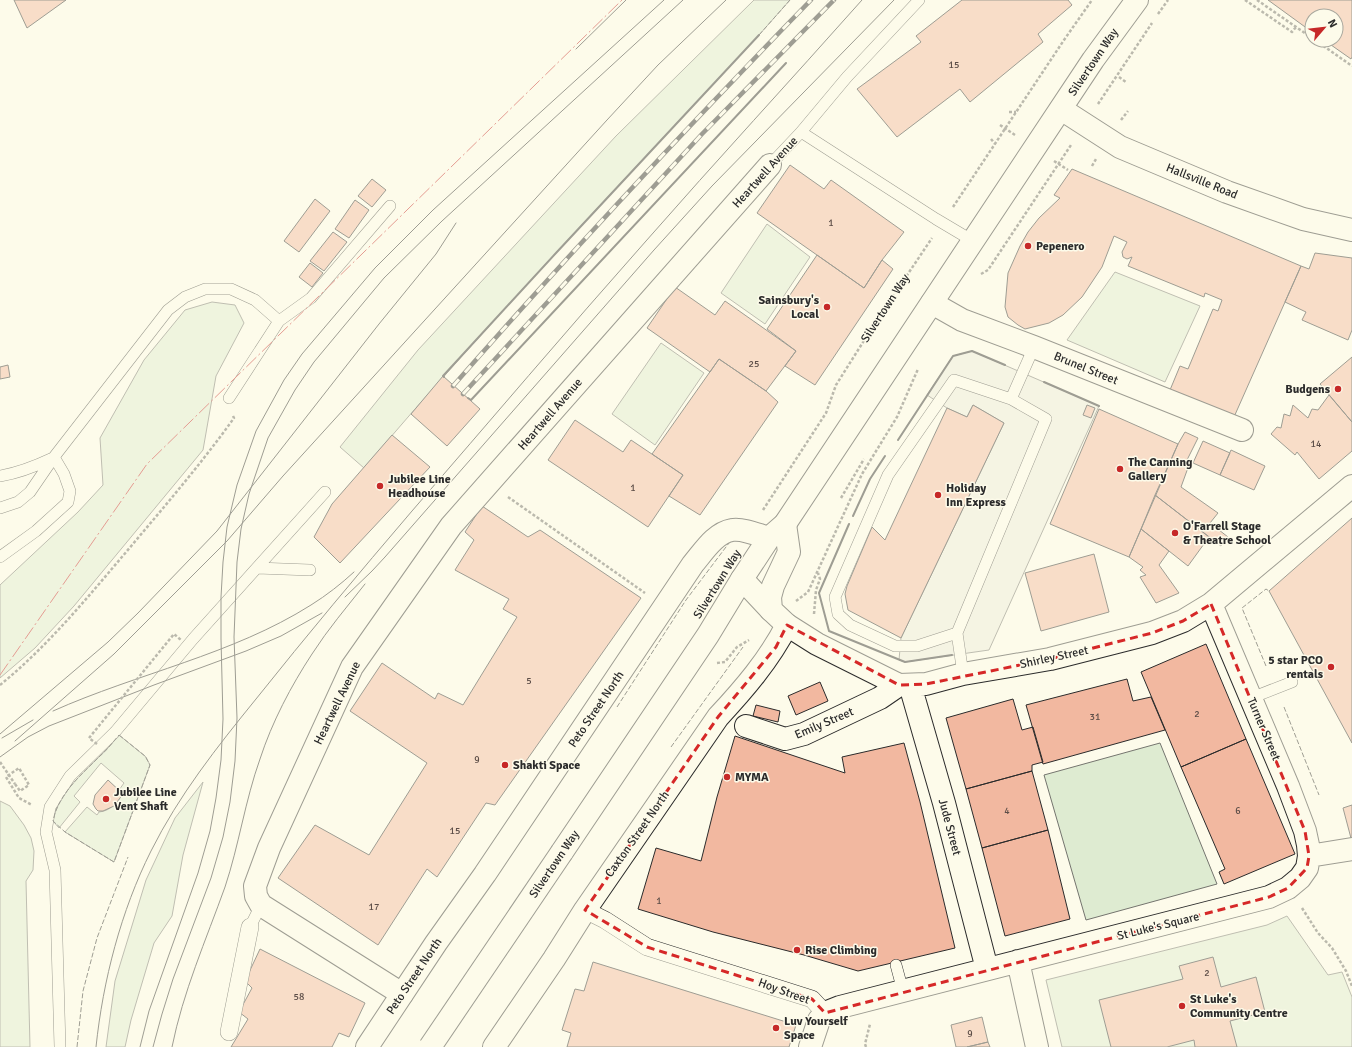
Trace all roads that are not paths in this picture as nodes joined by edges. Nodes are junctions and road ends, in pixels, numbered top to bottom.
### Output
1 (920, 0) edge
2 (1137, 0) edge
3 (1061, 109) junction
4 (801, 132) junction
5 (770, 165) joint
6 (390, 206) dead end
7 (1352, 230) edge
8 (973, 241) junction
9 (932, 303) junction
10 (279, 321) junction
11 (1034, 347) junction
12 (229, 398) road end
13 (1011, 399) junction
14 (1242, 430) dead end
15 (54, 457) junction
16 (0, 476) edge
17 (1352, 486) edge
18 (325, 492) dead end
19 (0, 508) edge
20 (785, 524) junction
21 (759, 535) junction
22 (0, 557) edge
23 (257, 568) junction
24 (310, 570) dead end
25 (742, 579) junction
26 (1211, 604) junction
27 (771, 610) junction
28 (787, 625) junction
29 (957, 633) junction
30 (963, 674) junction
31 (1292, 682) dead end
32 (904, 685) junction
33 (1251, 698) junction
34 (746, 726) dead end
35 (1352, 849) edge
36 (1309, 856) junction
37 (261, 905) junction
38 (585, 910) junction
39 (250, 927) joint
40 (1018, 961) junction
41 (896, 965) dead end
42 (987, 969) junction
43 (903, 991) junction
44 (402, 994) junction
45 (825, 1013) junction
46 (229, 1032) dead end
47 (60, 1047) edge
48 (367, 1047) edge
49 (430, 1047) edge
50 (494, 1047) edge
51 (810, 1047) edge
52 (1037, 1047) edge

1 - 4 lane
2 - 3 street, Silvertown Way
3 - 7 street, Hallsville Road
3 - 8 street, Silvertown Way
4 - 5 lane, Heartwell Avenue
4 - 8 lane, Heartwell Avenue
5 - 37 street, Heartwell Avenue
6 - 10 lane
8 - 9 street, Silvertown Way
9 - 11 street, Brunel Street
9 - 20 street, Silvertown Way
10 - 12 lane
10 - 15 lane
11 - 13 lane
11 - 14 street, Brunel Street
13 - 29 lane
13 - 29 lane
15 - 16 lane
15 - 19 lane
15 - 22 lane
17 - 26 street, Shirley Street
18 - 23 lane
20 - 21 street, Silvertown Way
20 - 27 street
21 - 25 street, Silvertown Way
21 - 44 street, Peto Street North
23 - 24 lane
23 - 47 lane
25 - 27 street
25 - 49 street, Silvertown Way, bridge
26 - 30 street, Shirley Street
26 - 33 street, Turner Street
27 - 28 street
28 - 32 street
28 - 38 street, Caxton Street North
29 - 30 lane
30 - 32 street, Shirley Street
31 - 33 lane
32 - 34 street, Emily Street
32 - 42 street, Jude Street
33 - 36 street, Turner Street
35 - 36 street
36 - 40 street, St Luke's Square
37 - 39 lane
37 - 44 street
38 - 45 street, Hoy Street
38 - 50 street, Caxton Street North
39 - 46 street
40 - 42 street, St Luke's Square
40 - 52 street
41 - 43 lane
42 - 43 street
43 - 45 street
44 - 48 street, Peto Street North
45 - 51 street

